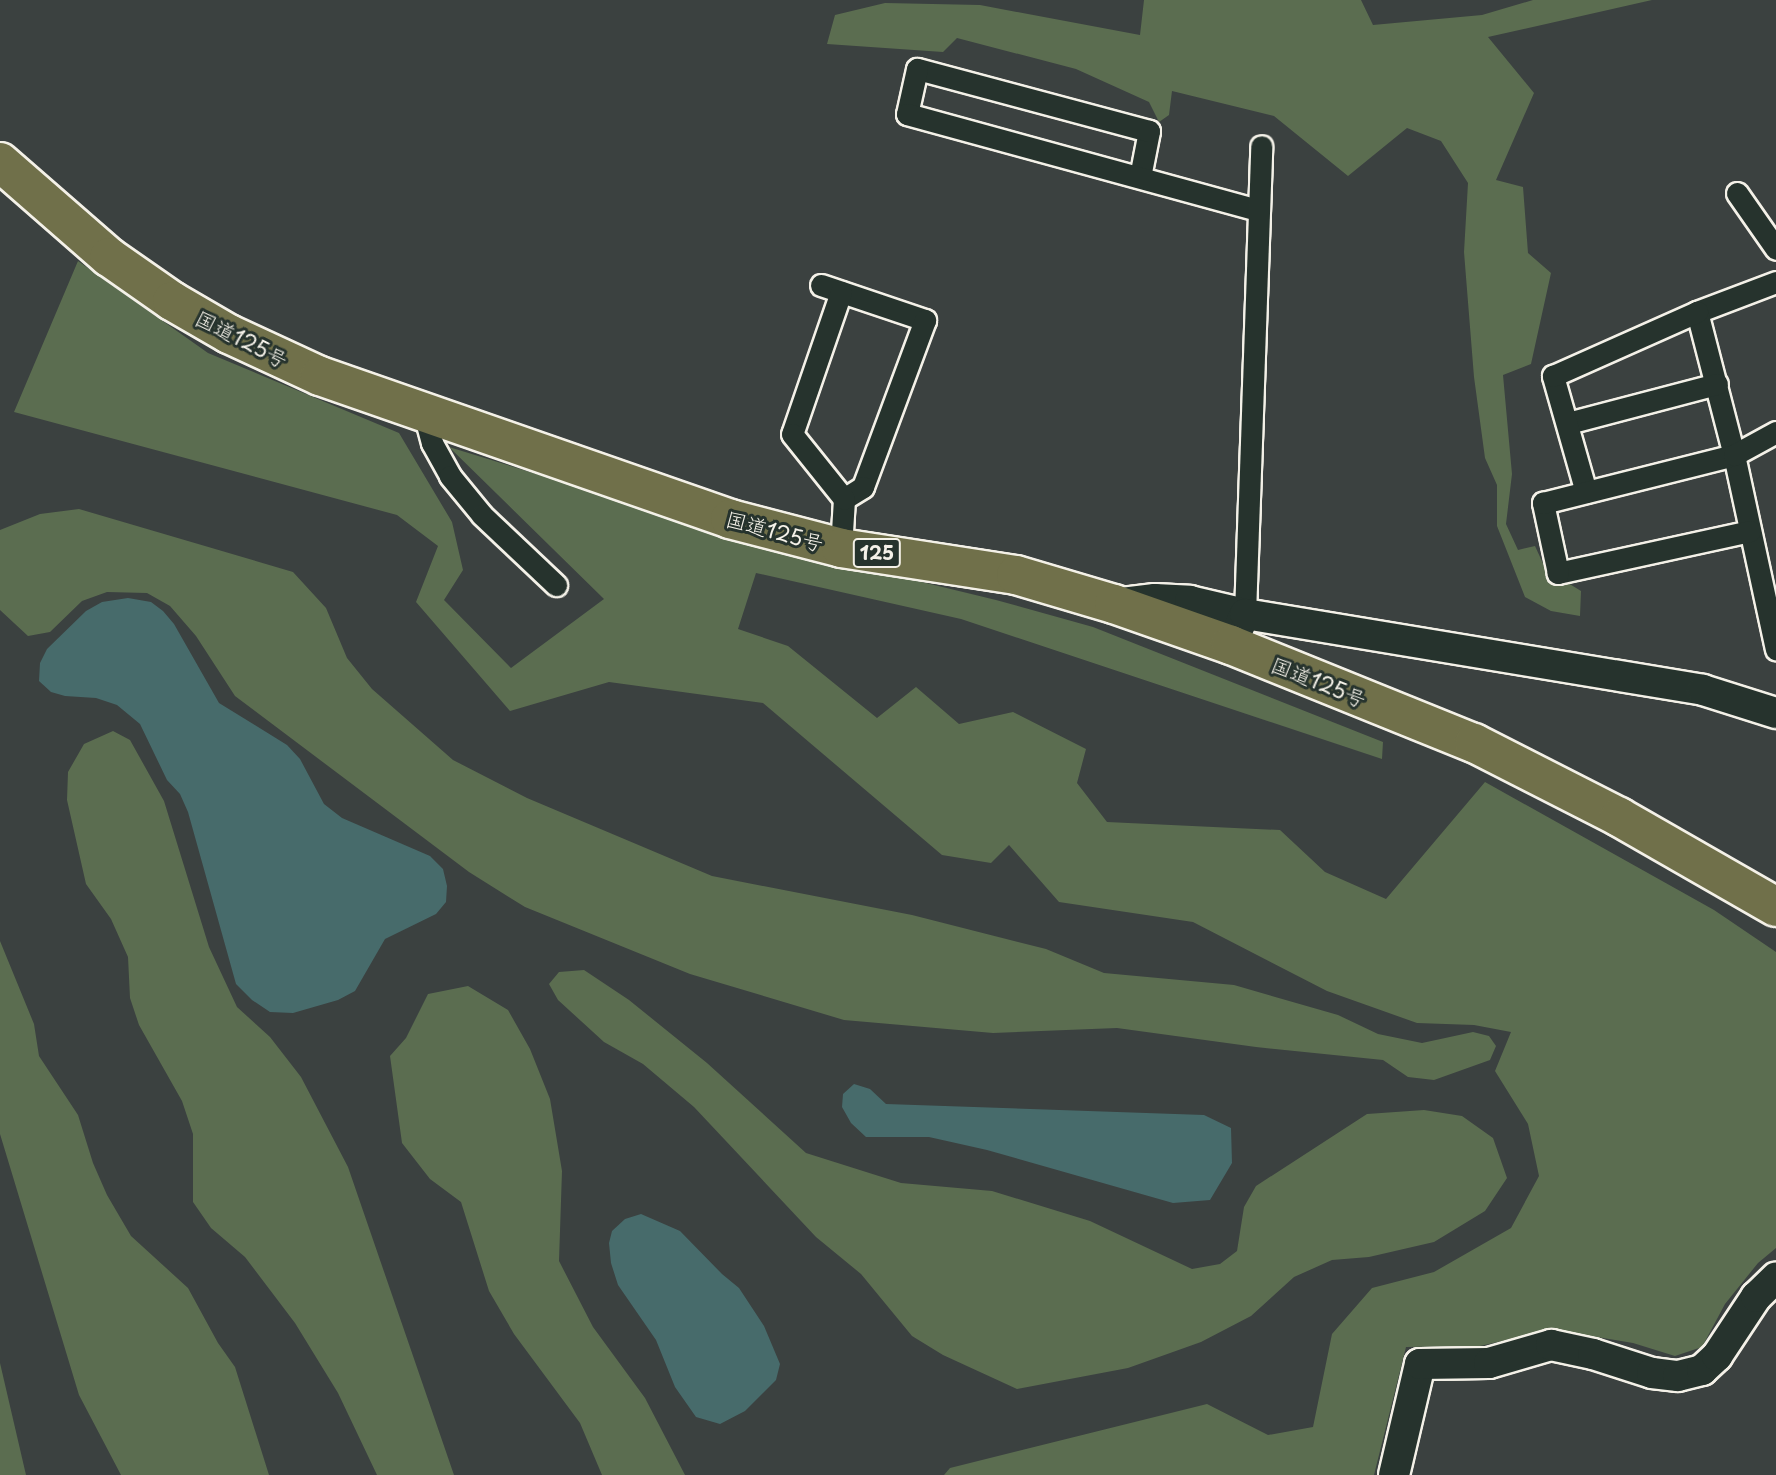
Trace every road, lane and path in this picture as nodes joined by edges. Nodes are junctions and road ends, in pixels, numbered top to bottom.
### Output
1 (1261, 146) dead end
2 (0, 162) edge
3 (1140, 177) junction
4 (1737, 194) dead end
5 (1257, 209) junction
6 (1776, 249) edge
7 (1776, 282) edge
8 (1697, 312) junction
9 (1717, 384) junction
10 (424, 413) junction
11 (1568, 423) junction
12 (1776, 432) edge
13 (1734, 455) junction
14 (1586, 492) junction
15 (844, 499) junction
16 (1750, 531) junction
17 (841, 548) junction
18 (556, 585) dead end
19 (1238, 630) junction
20 (1776, 650) edge
21 (1776, 713) edge
22 (1776, 907) edge
23 (1776, 1278) edge
24 (1394, 1475) edge

1 - 5 street
2 - 10 highway, 国道125号 / 125
3 - 3 street
3 - 5 street
4 - 6 street
5 - 19 street
7 - 8 street
8 - 9 street
8 - 11 street
9 - 11 street
9 - 13 street
10 - 17 highway, 国道125号 / 125
10 - 18 street
11 - 14 street
12 - 13 street
13 - 14 street
13 - 16 street
14 - 16 street
15 - 15 street
15 - 17 street
16 - 20 street
17 - 19 highway, 国道125号 / 125
19 - 21 street
19 - 22 highway, 国道125号 / 125
23 - 24 street

